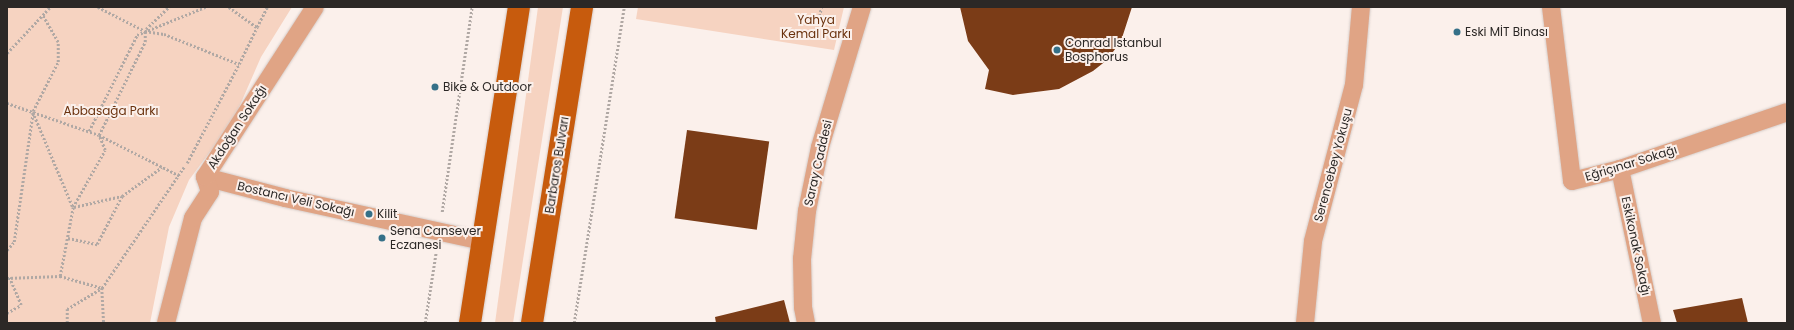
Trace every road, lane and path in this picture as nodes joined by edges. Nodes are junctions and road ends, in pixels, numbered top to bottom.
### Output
1 (50, 7) edge
2 (98, 7) edge
3 (169, 7) edge
4 (205, 7) edge
5 (229, 7) edge
6 (267, 7) edge
7 (315, 7) edge
8 (472, 7) edge
9 (519, 7) edge
10 (582, 7) edge
11 (624, 7) edge
12 (821, 7) edge
13 (862, 7) edge
14 (1362, 7) edge
15 (1551, 7) edge
16 (43, 16) junction
17 (819, 20) dead end
18 (257, 27) junction
19 (145, 31) junction
20 (7, 53) edge
21 (239, 64) junction
22 (7, 103) edge
23 (33, 111) junction
24 (1787, 112) edge
25 (89, 131) junction
26 (99, 134) junction
27 (162, 167) junction
28 (1620, 169) junction
29 (180, 176) junction
30 (207, 185) junction
31 (122, 196) junction
32 (73, 208) junction
33 (439, 232) junction
34 (68, 238) junction
35 (482, 241) junction
36 (7, 250) edge
37 (60, 276) junction
38 (8, 278) edge
39 (102, 288) junction
40 (7, 314) edge
41 (67, 323) edge
42 (104, 323) edge
43 (166, 323) edge
44 (425, 323) edge
45 (470, 323) edge
46 (532, 323) edge
47 (574, 323) edge
48 (806, 323) edge
49 (1305, 323) edge
50 (1652, 323) edge

1 - 16 path
2 - 19 path
3 - 19 path
4 - 19 path
5 - 18 path
6 - 18 path
7 - 30 street, Akdoğan Sokağı
8 - 33 path
9 - 35 main road
10 - 46 main road, Barbaros Bulvarı
11 - 47 path
12 - 17 path
13 - 48 street, Saray Caddesi
14 - 49 street, Serencebey Yokuşu
15 - 28 street, Eğriçınar Sokağı
16 - 20 path
16 - 23 path
18 - 21 path
19 - 21 path
19 - 25 path
19 - 26 path
21 - 29 path
22 - 23 path
23 - 25 path
23 - 32 path
23 - 36 path
24 - 28 street, Eğriçınar Sokağı
25 - 26 path
26 - 27 path
26 - 32 path
27 - 29 path
27 - 31 path
28 - 50 street, Eskikonak Sokağı
29 - 30 path
29 - 39 path
30 - 33 street, Bostancı Veli Sokağı
30 - 43 street, Akdoğan Sokağı
31 - 32 path
31 - 34 path
32 - 34 path
33 - 35 street, Bostancı Veli Sokağı
33 - 44 path
34 - 37 path
35 - 45 main road
37 - 38 path
37 - 39 path
38 - 40 path
39 - 41 path
39 - 42 path

